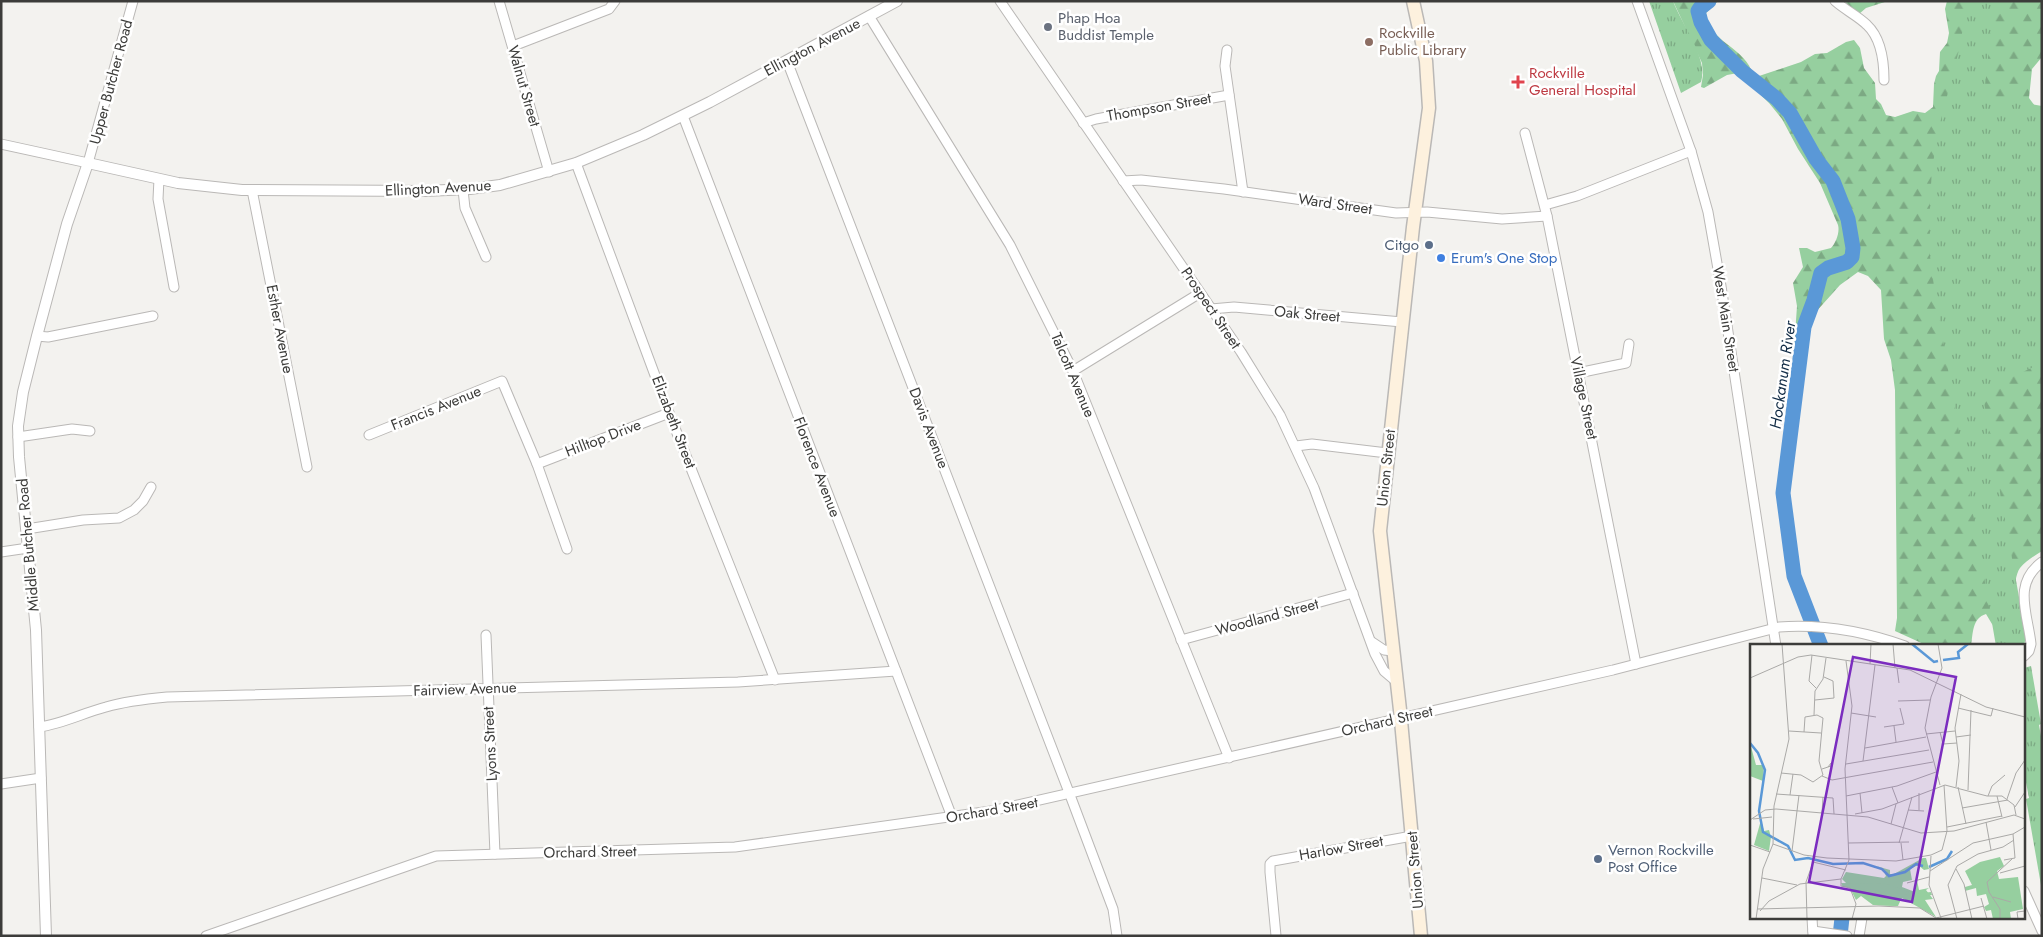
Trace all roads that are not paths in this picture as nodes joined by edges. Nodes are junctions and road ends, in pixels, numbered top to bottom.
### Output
1 (133, 1) edge
2 (499, 1) edge
3 (615, 1) edge
4 (897, 1) edge
5 (1000, 1) edge
6 (1413, 1) edge
7 (1637, 1) edge
8 (1835, 1) edge
9 (869, 16) junction
10 (513, 46) junction
11 (1227, 50) dead end
12 (787, 61) junction
13 (1884, 80) dead end
14 (1229, 95) junction
15 (683, 116) junction
16 (1083, 124) junction
17 (1525, 133) dead end
18 (1, 144) edge
19 (1691, 151) junction
20 (88, 163) junction
21 (576, 163) junction
22 (549, 172) junction
23 (158, 179) junction
24 (1123, 181) junction
25 (252, 190) junction
26 (463, 190) junction
27 (1243, 192) junction
28 (1545, 205) junction
29 (1415, 212) junction
30 (1547, 216) junction
31 (486, 257) dead end
32 (174, 287) dead end
33 (1200, 293) junction
34 (1212, 309) junction
35 (153, 316) dead end
36 (1402, 322) junction
37 (37, 336) junction
38 (1630, 344) dead end
39 (1073, 371) junction
40 (1578, 372) junction
41 (669, 413) junction
42 (90, 430) dead end
43 (369, 435) dead end
44 (18, 437) junction
45 (1296, 446) junction
46 (1387, 453) junction
47 (537, 464) junction
48 (307, 467) dead end
49 (151, 487) dead end
50 (27, 529) junction
51 (28, 548) junction
52 (567, 549) dead end
53 (1, 552) edge
54 (2042, 562) edge
55 (1353, 593) junction
56 (1774, 628) junction
57 (486, 635) dead end
58 (1181, 640) junction
59 (1876, 641) edge
60 (1372, 642) junction
61 (1776, 644) edge
62 (1893, 644) edge
63 (1393, 651) junction
64 (2026, 654) edge
65 (1636, 664) junction
66 (896, 671) junction
67 (775, 680) junction
68 (1397, 682) junction
69 (488, 688) junction
70 (1400, 718) junction
71 (39, 727) junction
72 (1229, 758) junction
73 (41, 778) junction
74 (1, 784) edge
75 (1070, 795) junction
76 (952, 817) junction
77 (1412, 836) junction
78 (495, 854) junction
79 (2026, 895) edge
80 (1812, 920) edge
81 (1862, 920) edge
82 (2042, 931) edge
83 (1813, 934) edge
84 (46, 936) edge
85 (206, 936) edge
86 (1117, 936) edge
87 (1276, 936) edge
88 (1421, 936) edge
89 (1847, 936) edge
90 (1859, 936) edge

1 - 20 street, Upper Butcher Road
2 - 10 street, Walnut Street
3 - 10 street
4 - 9 street, Ellington Avenue
5 - 16 street, Prospect Street
6 - 29 main road, Union Street
7 - 19 street, West Main Street
8 - 13 street
9 - 12 street, Ellington Avenue
9 - 39 street, Talcott Avenue
10 - 22 street, Walnut Street
11 - 14 street
12 - 15 street, Ellington Avenue
12 - 75 street, Davis Avenue
14 - 16 street, Thompson Street
14 - 27 street, Thompson Street
15 - 21 street, Ellington Avenue
15 - 66 street, Florence Avenue
16 - 24 street, Prospect Street
17 - 28 street, Village Street
18 - 20 street, Ellington Avenue
19 - 28 street
19 - 56 street, West Main Street
20 - 23 street, Ellington Avenue
20 - 37 street, Middle Butcher Road
21 - 22 street, Ellington Avenue
21 - 41 street, Elizabeth Street
22 - 26 street, Ellington Avenue
23 - 25 street, Ellington Avenue
23 - 32 street
24 - 27 street, Ward Street
24 - 33 street, Prospect Street
25 - 26 street, Ellington Avenue
25 - 48 street, Esther Avenue
26 - 31 street
27 - 29 street, Ward Street
28 - 30 street, Village Street
29 - 30 street, Ward Street
29 - 36 main road, Union Street
30 - 40 street, Village Street
33 - 34 street, Prospect Street
33 - 39 street
34 - 36 street, Oak Street
34 - 45 street, Prospect Street
35 - 37 street
36 - 46 main road, Union Street
37 - 44 street, Middle Butcher Road
38 - 40 street
39 - 58 street, Talcott Avenue
40 - 65 street, Village Street
41 - 47 street, Hilltop Drive
41 - 67 street, Elizabeth Street
42 - 44 street
43 - 47 street, Francis Avenue
44 - 50 street, Middle Butcher Road
45 - 46 street
45 - 55 street, Prospect Street
46 - 63 main road, Union Street
47 - 52 street
49 - 50 street
50 - 51 street, Middle Butcher Road
51 - 53 street
51 - 71 street, Middle Butcher Road
54 - 64 street
55 - 58 street, Woodland Street
55 - 60 street, Prospect Street
56 - 59 street, Orchard Street
56 - 61 street, West Main Street
56 - 65 street, Orchard Street
57 - 69 street, Lyons Street
58 - 72 street, Talcott Avenue
59 - 62 street, Orchard Street
60 - 63 street
60 - 68 street, Prospect Street
63 - 68 main road, Union Street
65 - 70 street, Orchard Street
66 - 67 street, Fairview Avenue
66 - 76 street, Florence Avenue
67 - 69 street, Fairview Avenue
68 - 70 main road, Union Street
69 - 71 street, Fairview Avenue
69 - 78 street, Lyons Street
70 - 72 street, Orchard Street
70 - 77 main road, Union Street
71 - 73 street, Middle Butcher Road
72 - 75 street, Orchard Street
73 - 74 street
73 - 84 street, Middle Butcher Road
75 - 76 street, Orchard Street
75 - 86 street, Davis Avenue
76 - 78 street, Orchard Street
77 - 87 street, Harlow Street
77 - 88 main road, Union Street
78 - 85 street, Orchard Street
79 - 82 street
80 - 83 street
81 - 90 street
83 - 89 street

